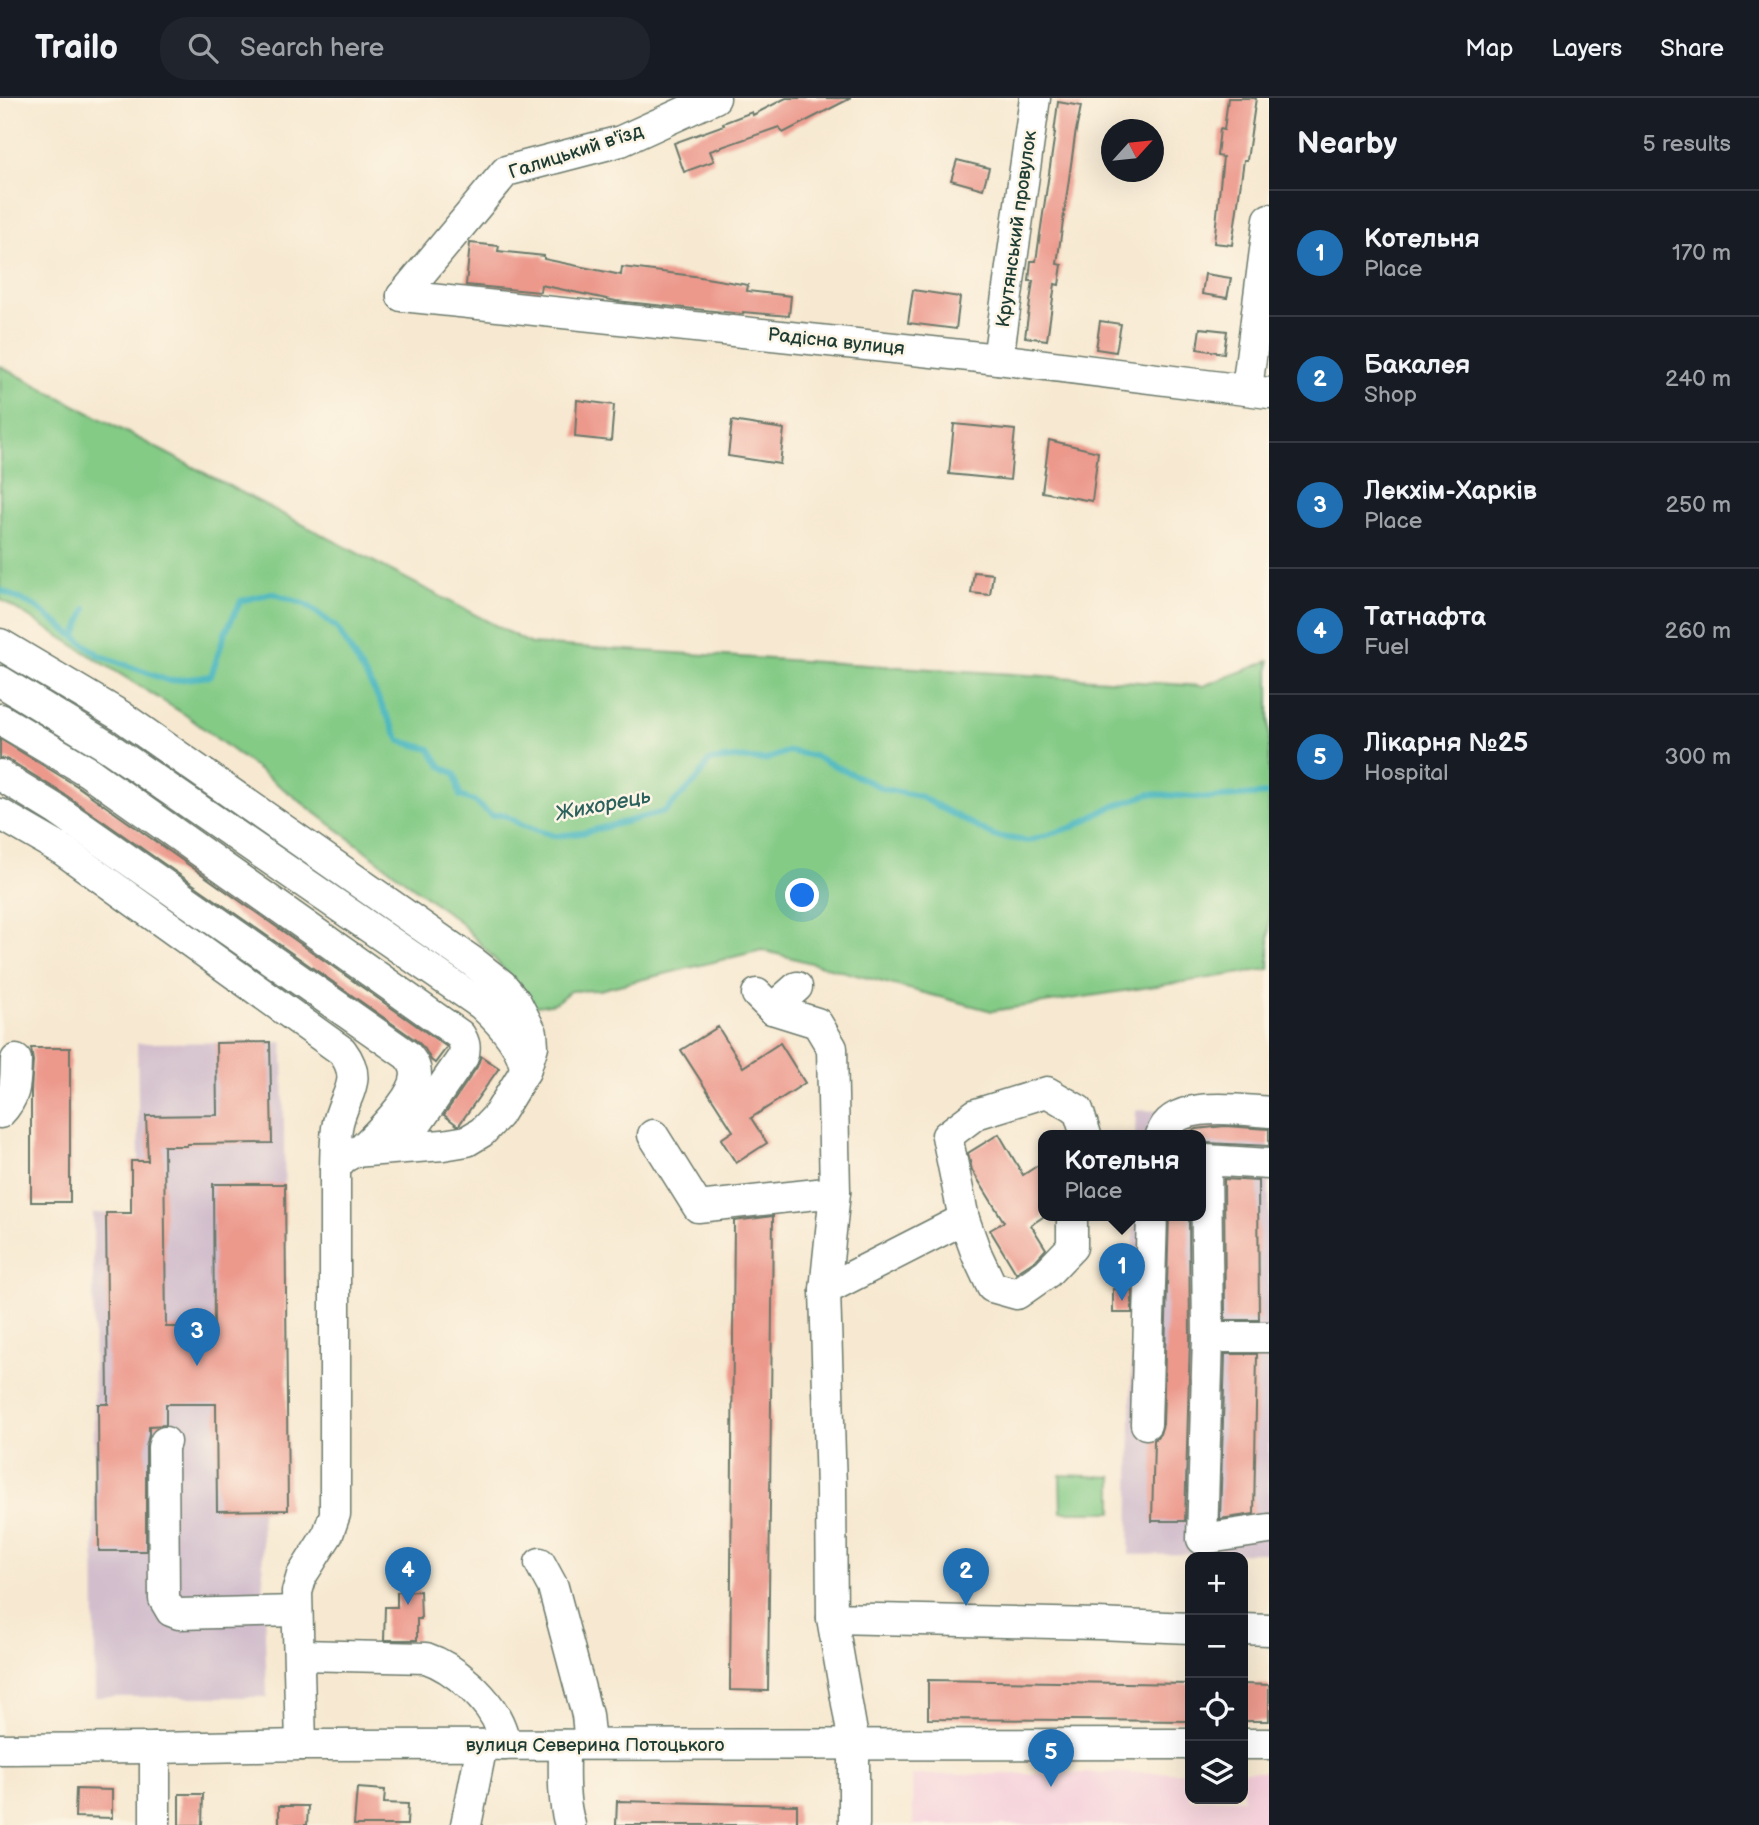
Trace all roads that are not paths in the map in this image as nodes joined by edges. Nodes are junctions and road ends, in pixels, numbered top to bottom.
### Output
1 (715, 98) edge
2 (1035, 98) edge
3 (1269, 219) edge
4 (402, 296) joint
5 (998, 359) junction
6 (1258, 391) edge
7 (0, 626) edge
8 (0, 644) edge
9 (0, 663) edge
10 (0, 681) edge
11 (0, 700) edge
12 (0, 719) edge
13 (0, 775) edge
14 (0, 814) edge
15 (502, 985) junction
16 (797, 987) dead end
17 (529, 1058) junction
18 (16, 1060) dead end
19 (509, 1097) junction
20 (1269, 1111) edge
21 (0, 1113) edge
22 (1084, 1130) edge
23 (1162, 1130) edge
24 (653, 1135) dead end
25 (394, 1148) junction
26 (360, 1151) junction
27 (1269, 1164) edge
28 (335, 1168) junction
29 (835, 1192) junction
30 (964, 1219) junction
31 (1073, 1221) edge
32 (1152, 1221) edge
33 (825, 1290) junction
34 (1208, 1337) junction
35 (1269, 1337) edge
36 (1146, 1424) dead end
37 (165, 1442) dead end
38 (1269, 1529) edge
39 (540, 1563) dead end
40 (297, 1611) junction
41 (832, 1619) junction
42 (1185, 1628) edge
43 (1248, 1629) edge
44 (1269, 1630) edge
45 (299, 1655) junction
46 (577, 1744) junction
47 (854, 1744) junction
48 (1185, 1744) edge
49 (1248, 1744) edge
50 (1269, 1744) edge
51 (302, 1745) junction
52 (493, 1745) junction
53 (155, 1748) junction
54 (0, 1749) edge
55 (155, 1825) edge
56 (466, 1825) edge
57 (570, 1825) edge
58 (854, 1825) edge

1 - 4 street, Галицький в'їзд
2 - 5 street, Крутянський провулок
3 - 6 street
4 - 5 street, Радісна вулиця
5 - 6 street, Радісна вулиця
7 - 15 street
8 - 15 street
9 - 17 street
10 - 17 street
11 - 19 street
12 - 25 street
13 - 26 street
14 - 28 street
15 - 17 street
16 - 29 street
17 - 19 street
18 - 21 street
19 - 25 street
20 - 23 street
22 - 30 street
24 - 29 street
25 - 26 street
26 - 28 street
27 - 34 street
28 - 40 street
29 - 33 street
30 - 31 street
30 - 33 street
32 - 36 street
33 - 41 street
34 - 35 street
34 - 38 street
37 - 40 street
39 - 46 street
40 - 45 street
41 - 42 street
41 - 47 street
43 - 44 street
45 - 51 street
45 - 52 street
46 - 47 street, вулиця Северина Потоцького
46 - 52 street, вулиця Северина Потоцького
46 - 57 street
47 - 48 street, вулиця Северина Потоцького
47 - 58 street
49 - 50 street
51 - 52 street, вулиця Северина Потоцького
51 - 53 street, вулиця Северина Потоцького
52 - 56 street
53 - 54 street, вулиця Северина Потоцького
53 - 55 street

